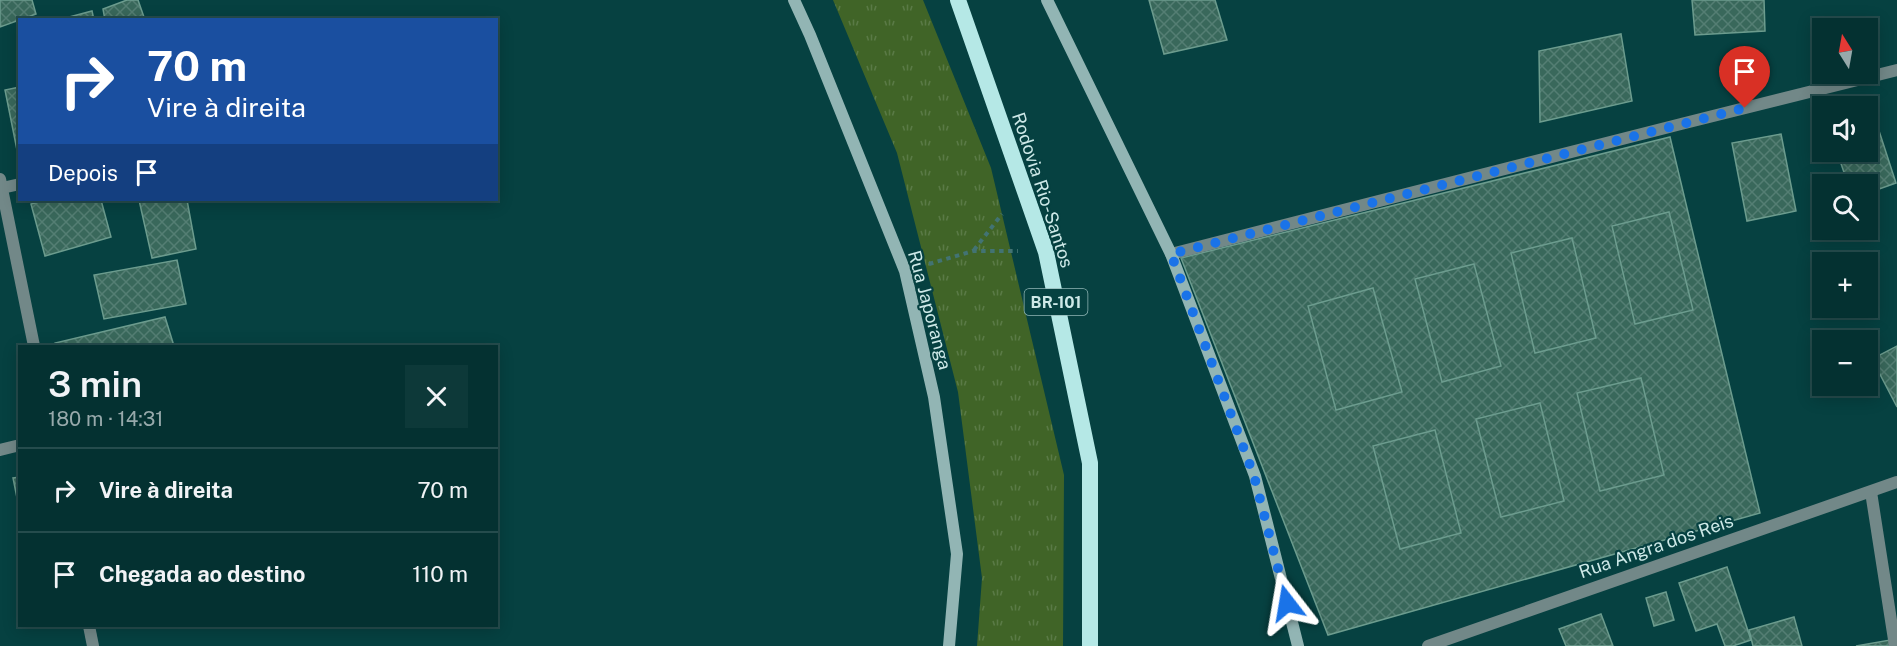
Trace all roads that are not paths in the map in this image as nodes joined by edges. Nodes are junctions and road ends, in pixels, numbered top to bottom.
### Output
1 (794, 0) edge
2 (958, 0) edge
3 (1047, 0) edge
4 (1897, 70) edge
5 (1, 183) edge
6 (18, 184) edge
7 (1171, 254) junction
8 (34, 345) edge
9 (18, 446) edge
10 (0, 450) edge
11 (1897, 482) edge
12 (1871, 492) junction
13 (89, 627) edge
14 (93, 646) edge
15 (949, 646) edge
16 (1090, 646) edge
17 (1298, 646) edge
18 (1428, 646) edge
19 (1895, 646) edge

1 - 15 main road, Rua Japoranga
2 - 16 highway, Rodovia Rio-Santos / BR-101
3 - 7 main road
4 - 7 street
5 - 6 street
5 - 8 street
7 - 17 main road
9 - 10 street
11 - 12 street, Rua Angra dos Reis
12 - 18 street, Rua Angra dos Reis
12 - 19 street
13 - 14 street

